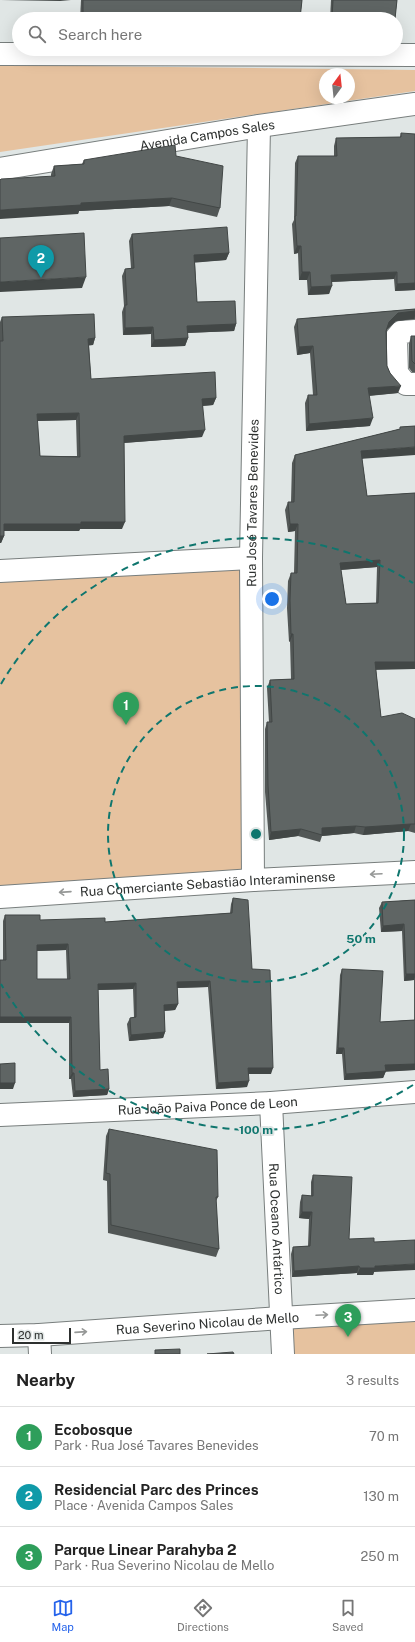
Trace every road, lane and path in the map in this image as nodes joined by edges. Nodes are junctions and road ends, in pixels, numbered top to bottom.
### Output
1 (0, 54) edge
2 (12, 54) edge
3 (403, 55) edge
4 (415, 55) edge
5 (415, 104) edge
6 (259, 126) junction
7 (0, 169) edge
8 (415, 331) edge
9 (415, 384) edge
10 (251, 558) junction
11 (0, 571) edge
12 (415, 872) edge
13 (253, 880) junction
14 (0, 897) edge
15 (415, 1092) edge
16 (271, 1103) junction
17 (0, 1115) edge
18 (415, 1310) edge
19 (282, 1318) junction
20 (0, 1336) edge
21 (39, 1344) edge
22 (283, 1354) edge

1 - 2 street
3 - 4 street
5 - 6 street, Avenida Campos Sales
6 - 7 street, Avenida Campos Sales
6 - 10 street, Rua José Tavares Benevides
8 - 9 street
10 - 11 street
10 - 13 street, Rua José Tavares Benevides
12 -> 13 street, Rua Comerciante Sebastião Interaminense
13 -> 14 street, Rua Comerciante Sebastião Interaminense
15 - 16 street, Rua João Paiva Ponce de Leon
16 - 17 street, Rua João Paiva Ponce de Leon
16 - 19 street, Rua Oceano Antártico
19 -> 18 street, Rua Severino Nicolau de Mello
21 -> 19 street, Rua Severino Nicolau de Mello
19 - 22 street, Rua Oceano Antártico
20 - 21 street, Rua Severino Nicolau de Mello

